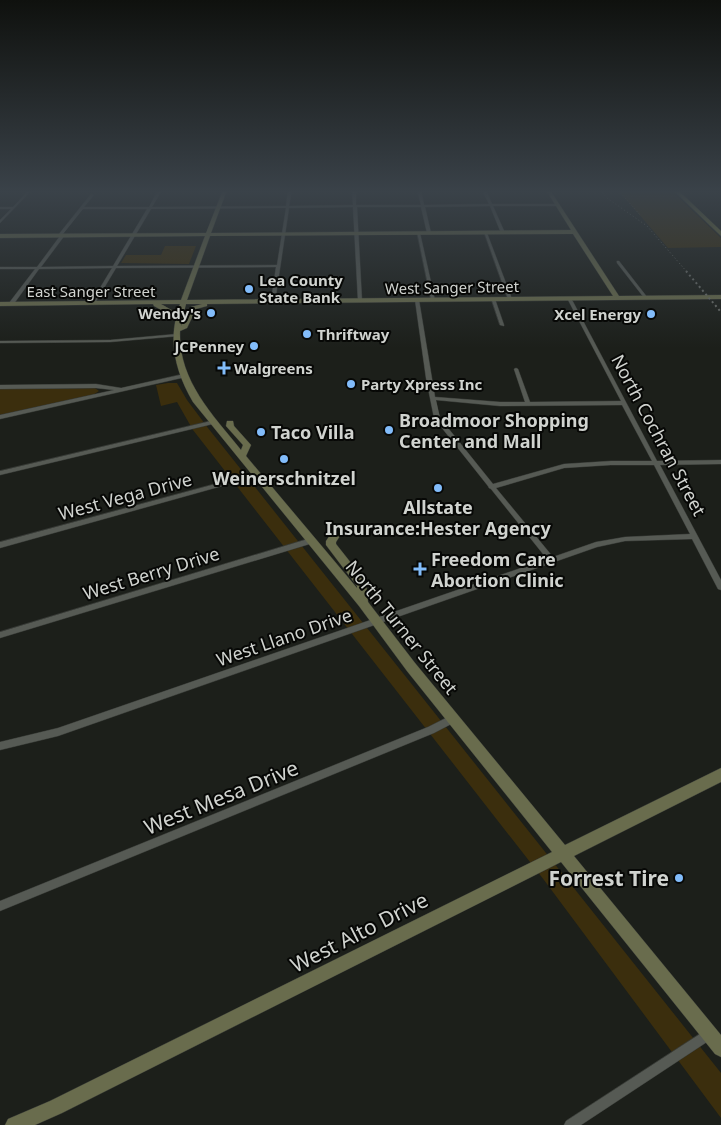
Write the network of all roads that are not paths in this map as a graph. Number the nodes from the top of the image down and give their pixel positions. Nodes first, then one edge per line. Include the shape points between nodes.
1 (56, 242) edge
2 (129, 242) edge
3 (205, 242) edge
4 (282, 242) edge
5 (357, 242) edge
6 (420, 242) edge
7 (489, 242) edge
8 (582, 242) edge
9 (618, 262) dead end
10 (196, 266) junction
11 (278, 266) junction
12 (38, 267) junction
13 (114, 267) junction
14 (0, 268) edge
15 (721, 297) edge
16 (569, 298) junction
17 (617, 298) junction
18 (646, 298) junction
19 (493, 299) junction
20 (510, 299) junction
21 (417, 300) junction
22 (432, 300) junction
23 (360, 301) junction
24 (183, 302) junction
25 (230, 302) junction
26 (273, 302) junction
27 (93, 303) junction
28 (103, 303) junction
29 (6, 304) edge
30 (0, 311) edge
31 (180, 317) junction
32 (502, 325) dead end
33 (177, 333) junction
34 (0, 342) edge
35 (516, 369) dead end
36 (184, 376) junction
37 (0, 387) edge
38 (121, 390) junction
39 (433, 398) junction
40 (625, 403) junction
41 (528, 404) junction
42 (0, 417) edge
43 (215, 422) junction
44 (230, 423) dead end
45 (242, 456) junction
46 (721, 462) edge
47 (657, 463) junction
48 (0, 473) edge
49 (256, 475) junction
50 (491, 487) junction
51 (338, 531) dead end
52 (695, 536) junction
53 (311, 541) junction
54 (0, 544) edge
55 (551, 560) junction
56 (721, 587) edge
57 (363, 603) junction
58 (377, 621) junction
59 (0, 635) edge
60 (454, 718) junction
61 (0, 746) edge
62 (721, 775) edge
63 (563, 853) junction
64 (0, 906) edge
65 (709, 1034) junction
66 (721, 1048) edge
67 (14, 1125) edge
68 (570, 1125) edge

1 - 12 street
2 - 13 street
3 - 10 main road, North Turner Street
4 - 11 street
5 - 23 street
6 - 22 street
7 - 20 street
8 - 17 main road
9 - 18 street
10 - 11 street
10 - 13 street
10 - 24 main road, North Turner Street
11 - 26 street
12 - 13 street
12 - 14 street
12 - 29 street
13 - 27 street
15 - 18 main road, West Sanger Street
16 - 17 main road, West Sanger Street
16 - 20 main road, West Sanger Street
16 - 40 street, North Cochran Street
17 - 18 main road, West Sanger Street
19 - 20 main road, West Sanger Street
19 - 22 main road, West Sanger Street
19 - 32 street
21 - 22 main road, West Sanger Street
21 - 23 main road, West Sanger Street
21 - 39 street
23 - 26 main road, West Sanger Street
24 - 25 main road, West Sanger Street
24 - 28 main road, East Sanger Street
24 - 31 main road, North Turner Street
25 - 26 main road, West Sanger Street
25 - 33 main road via 193,308 185,327
27 - 28 main road, East Sanger Street
27 - 29 main road, East Sanger Street
28 - 31 main road via 157,305
29 - 30 main road
31 - 33 main road, North Turner Street
33 - 34 street via 110,341
33 - 36 main road, North Turner Street via 178,356
35 - 41 street
36 - 38 street
36 - 43 main road, North Turner Street via 196,400
37 - 38 street via 97,386
38 - 42 street
39 - 41 street via 480,404
39 - 50 street via 437,418
40 - 41 street
40 - 47 street, North Cochran Street
43 - 45 main road, North Turner Street
43 - 48 street
44 - 45 main road via 247,445
45 - 49 main road, North Turner Street
46 - 47 street
47 - 50 street via 564,466
47 - 52 street, North Cochran Street
49 - 53 main road, North Turner Street
49 - 54 street, West Vega Drive
50 - 55 street
51 - 57 main road via 331,545 362,585
52 - 55 street, West Llano Drive via 625,539
52 - 56 street, North Cochran Street
53 - 57 main road, North Turner Street
53 - 59 street, West Berry Drive
55 - 58 street, West Llano Drive
57 - 58 main road, North Turner Street
58 - 60 main road, North Turner Street
58 - 61 street, West Llano Drive via 58,732
60 - 63 main road, North Turner Street
60 - 64 street, West Mesa Drive
62 - 63 main road, West Alto Drive
63 - 65 main road, North Turner Street
63 - 67 main road, West Alto Drive via 56,1108
65 - 66 main road, North Turner Street
65 - 68 street

